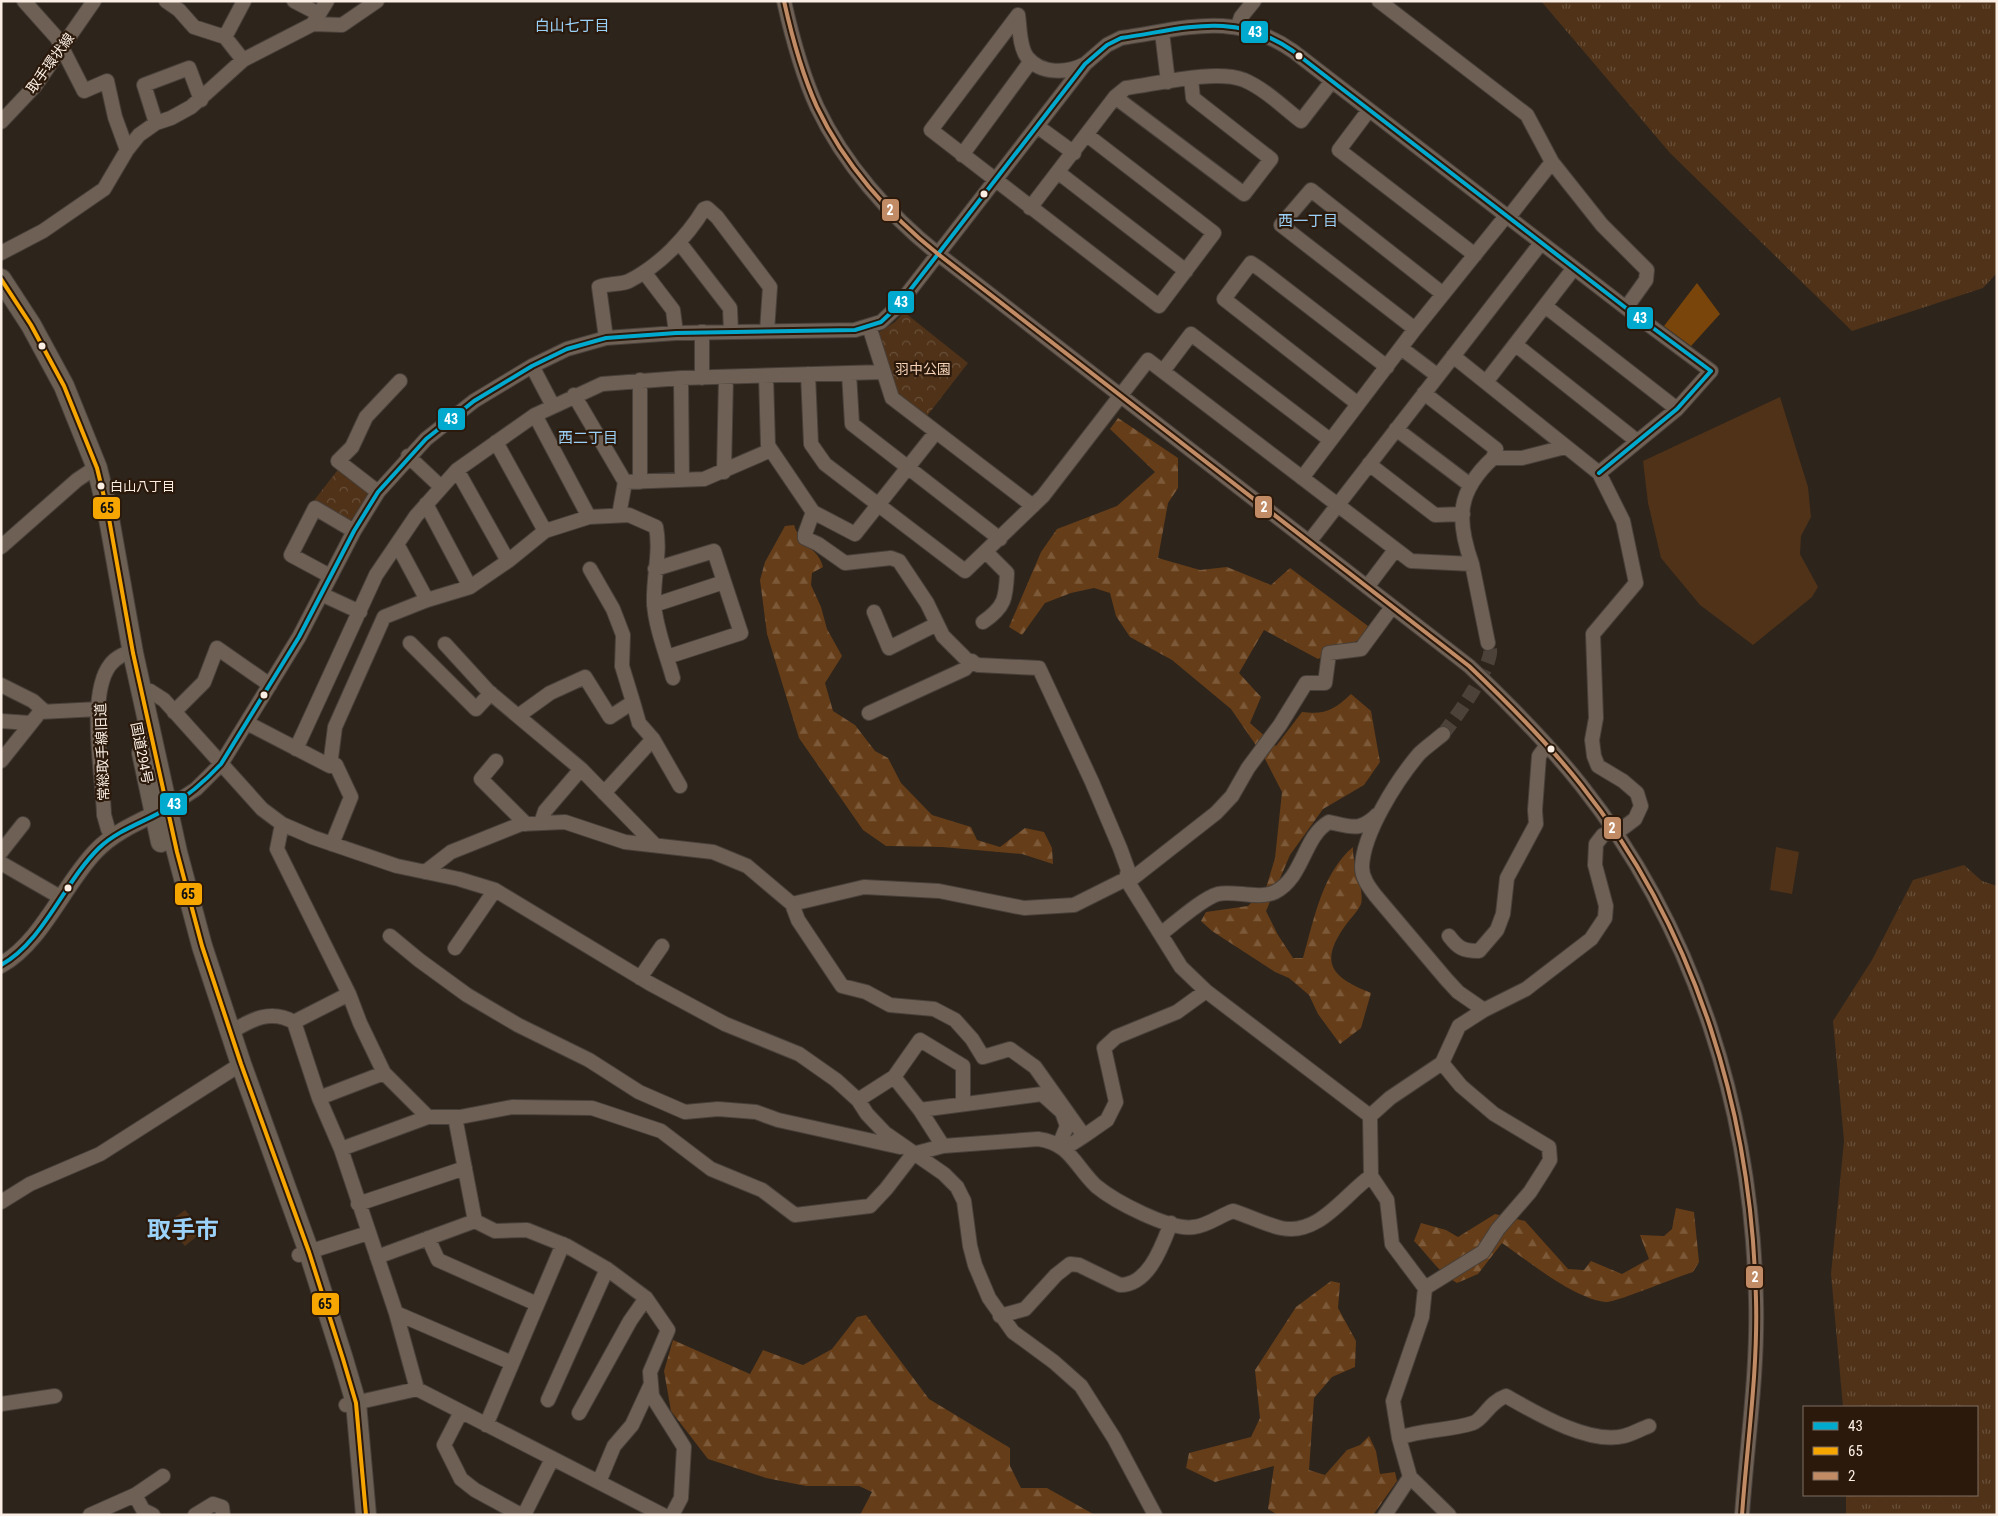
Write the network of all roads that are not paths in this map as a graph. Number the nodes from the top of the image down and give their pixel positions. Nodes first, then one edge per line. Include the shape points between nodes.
1 (94, 1) edge
2 (166, 1) edge
3 (244, 1) edge
4 (294, 1) edge
5 (327, 1) edge
6 (377, 1) edge
7 (784, 1) edge
8 (1254, 1) edge
9 (1379, 1) edge
10 (31, 4) edge
11 (182, 6) edge
12 (316, 19) junction
13 (1238, 26) junction
14 (1162, 32) junction
15 (225, 37) junction
16 (61, 49) junction
17 (243, 60) junction
18 (1031, 60) junction
19 (1085, 64) junction
20 (1191, 79) junction
21 (1332, 81) junction
22 (1168, 82) junction
23 (1115, 97) junction
24 (201, 100) junction
25 (1369, 110) junction
26 (1, 122) edge
27 (156, 123) junction
28 (1038, 126) junction
29 (1087, 135) junction
30 (127, 150) junction
31 (1074, 153) junction
32 (962, 154) junction
33 (1552, 162) junction
34 (1058, 173) junction
35 (995, 181) junction
36 (1030, 208) junction
37 (1507, 217) junction
38 (679, 242) junction
39 (1541, 243) junction
40 (1, 253) edge
41 (938, 254) junction
42 (1475, 255) junction
43 (1574, 268) junction
44 (1186, 271) junction
45 (644, 272) junction
46 (1, 279) edge
47 (1443, 294) junction
48 (1, 298) edge
49 (1545, 306) junction
50 (1626, 308) junction
51 (869, 326) junction
52 (1415, 329) junction
53 (767, 331) junction
54 (702, 332) junction
55 (731, 332) junction
56 (676, 333) junction
57 (606, 338) junction
58 (1516, 345) junction
59 (1401, 348) junction
60 (1454, 356) junction
61 (532, 366) junction
62 (1387, 367) junction
63 (1163, 371) junction
64 (882, 372) junction
65 (849, 373) junction
66 (808, 374) junction
67 (766, 376) junction
68 (1438, 376) junction
69 (726, 377) junction
70 (681, 378) junction
71 (702, 378) junction
72 (640, 380) junction
73 (400, 381) dead end
74 (1486, 382) junction
75 (1424, 393) junction
76 (574, 395) junction
77 (1120, 395) junction
78 (1358, 404) junction
79 (553, 406) junction
80 (1677, 410) junction
81 (535, 415) junction
82 (1396, 429) junction
83 (936, 432) junction
84 (1330, 440) junction
85 (1637, 441) junction
86 (496, 442) junction
87 (1565, 447) junction
88 (771, 450) junction
89 (408, 456) junction
90 (1493, 458) junction
91 (1369, 464) junction
92 (907, 468) junction
93 (457, 470) junction
94 (89, 472) junction
95 (724, 472) junction
96 (1599, 473) junction
97 (1302, 478) junction
98 (682, 480) junction
99 (625, 482) junction
100 (640, 482) junction
101 (1470, 485) junction
102 (440, 487) junction
103 (378, 492) junction
104 (426, 504) junction
105 (878, 504) junction
106 (1338, 504) junction
107 (1033, 506) junction
108 (813, 512) junction
109 (1463, 514) junction
110 (619, 515) junction
111 (589, 516) junction
112 (354, 531) junction
113 (545, 531) junction
114 (1000, 539) junction
115 (1309, 542) junction
116 (397, 544) junction
117 (1, 547) edge
118 (1395, 550) junction
119 (986, 552) junction
120 (508, 561) junction
121 (1472, 564) junction
122 (655, 568) junction
123 (590, 569) dead end
124 (330, 576) junction
125 (724, 582) junction
126 (470, 587) junction
127 (1367, 587) junction
128 (321, 594) junction
129 (427, 600) junction
130 (654, 605) junction
131 (1392, 606) junction
132 (360, 612) junction
133 (874, 612) dead end
134 (983, 622) dead end
135 (937, 624) junction
136 (410, 643) dead end
137 (1488, 643) tunnel mouth
138 (446, 644) dead end
139 (128, 652) junction
140 (667, 657) junction
141 (972, 661) junction
142 (673, 678) dead end
143 (1, 685) edge
144 (270, 685) junction
145 (142, 690) junction
146 (491, 694) junction
147 (633, 702) junction
148 (99, 709) junction
149 (44, 711) junction
150 (174, 712) junction
151 (868, 713) dead end
152 (518, 716) junction
153 (1, 721) edge
154 (246, 723) junction
155 (30, 724) junction
156 (1443, 734) tunnel mouth
157 (653, 739) junction
158 (1547, 745) junction
159 (296, 749) junction
160 (1, 761) edge
161 (496, 761) dead end
162 (331, 762) junction
163 (221, 764) junction
164 (582, 770) junction
165 (680, 786) dead end
166 (604, 793) junction
167 (161, 812) junction
168 (1378, 814) junction
169 (541, 823) junction
170 (23, 824) dead end
171 (282, 824) junction
172 (526, 824) junction
173 (1613, 830) junction
174 (113, 837) junction
175 (332, 844) junction
176 (655, 846) junction
177 (1, 852) edge
178 (1, 864) edge
179 (424, 872) junction
180 (1127, 881) junction
181 (495, 890) junction
182 (60, 897) junction
183 (792, 904) junction
184 (1162, 933) junction
185 (390, 936) dead end
186 (1449, 936) dead end
187 (662, 946) dead end
188 (455, 948) dead end
189 (1, 965) edge
190 (640, 978) junction
191 (1206, 991) junction
192 (349, 994) junction
193 (1484, 1010) junction
194 (294, 1022) junction
195 (230, 1032) junction
196 (981, 1053) junction
197 (1442, 1063) junction
198 (963, 1066) junction
199 (236, 1067) junction
200 (384, 1073) junction
201 (894, 1077) junction
202 (319, 1098) junction
203 (858, 1100) junction
204 (963, 1104) junction
205 (920, 1110) junction
206 (1370, 1116) junction
207 (456, 1117) junction
208 (428, 1118) junction
209 (1084, 1136) junction
210 (943, 1146) junction
211 (1061, 1147) junction
212 (340, 1149) junction
213 (909, 1151) junction
214 (465, 1168) junction
215 (1371, 1176) junction
216 (1, 1202) edge
217 (358, 1204) junction
218 (475, 1221) junction
219 (1171, 1223) junction
220 (368, 1233) junction
221 (428, 1238) junction
222 (563, 1244) junction
223 (304, 1253) junction
224 (377, 1258) junction
225 (607, 1269) junction
226 (1425, 1288) junction
227 (646, 1298) junction
228 (537, 1304) junction
229 (396, 1313) junction
230 (1000, 1316) junction
231 (512, 1363) junction
232 (651, 1384) junction
233 (417, 1389) junction
234 (55, 1396) dead end
235 (548, 1400) dead end
236 (1, 1404) edge
237 (350, 1404) junction
238 (461, 1412) junction
239 (579, 1414) dead end
240 (486, 1425) junction
241 (1649, 1426) dead end
242 (1399, 1438) junction
243 (552, 1459) junction
244 (163, 1476) dead end
245 (1410, 1477) junction
246 (599, 1482) junction
247 (135, 1495) junction
248 (90, 1515) edge
249 (153, 1515) edge
250 (195, 1515) edge
251 (223, 1515) edge
252 (366, 1515) edge
253 (522, 1515) edge
254 (663, 1515) edge
255 (672, 1515) edge
256 (1155, 1515) edge
257 (1385, 1515) edge
258 (1449, 1515) edge
259 (1742, 1515) edge

1 - 16 street, 取手環状線
2 - 11 street
3 - 15 street
4 - 12 street
5 - 12 street
6 - 12 street via 342,24
7 - 41 street via 817,107 840,147 889,209
8 - 13 street
9 - 33 street via 1527,115
10 - 16 street via 57,38
11 - 15 street via 194,28
12 - 17 street
13 - 14 street via 1205,26
13 - 21 street via 1272,38
14 - 19 street via 1121,38 1107,45
14 - 22 street
15 - 17 street
16 - 26 street, 取手環状線 via 35,86
16 - 30 street via 84,91 107,81
17 - 24 street
18 - 19 street via 1049,70 1072,71
18 - 32 street
18 - 32 street via 1022,45 1018,15 931,130
19 - 28 street
20 - 21 street via 1225,75 1245,80 1301,121
20 - 22 street
20 - 23 street via 1193,98 1271,159 1244,194
21 - 25 street
22 - 23 street via 1126,88
23 - 29 street
24 - 27 street
24 - 27 street via 189,68 144,85
25 - 37 street
25 - 42 street via 1339,150
27 - 30 street via 139,134
28 - 31 street
28 - 35 street
29 - 31 street
29 - 44 street via 1214,233
30 - 40 street via 104,189 43,231
31 - 34 street
32 - 35 street
33 - 37 street
33 - 50 street via 1602,225 1647,270 1646,280
34 - 36 street
34 - 44 street
35 - 36 street
35 - 41 street
36 - 44 street via 1158,306
37 - 39 street
37 - 42 street
38 - 45 street
38 - 53 street via 691,231 704,209 709,209 717,217 770,287
38 - 55 street via 730,308
39 - 43 street
39 - 60 street
41 - 51 street via 890,315
41 - 77 street
42 - 47 street
43 - 49 street
43 - 50 street
45 - 56 street via 673,310
45 - 57 street via 627,282 599,287
46 - 139 highway, 国道294号 via 64,386 97,468 108,513
47 - 52 street
47 - 52 street via 1310,190 1304,196 1281,225
48 - 94 highway, 国道294号 via 52,390
49 - 58 street
49 - 80 street
50 - 80 street via 1712,371
51 - 53 street via 843,331
51 - 64 street
52 - 59 street
53 - 55 street
54 - 55 street
54 - 56 street
54 - 71 street
56 - 57 street
57 - 61 street via 567,350
58 - 74 street
58 - 85 street
59 - 62 street
59 - 68 street
60 - 68 street
60 - 74 street
61 - 79 street
61 - 89 street via 474,401
62 - 78 street
62 - 78 street via 1260,269 1251,263 1246,269 1224,299
63 - 77 street via 1148,360
63 - 84 street via 1191,334
63 - 97 street
64 - 65 street
64 - 83 street via 892,398
65 - 66 street
65 - 92 street via 852,424
66 - 67 street
66 - 105 street via 811,444 825,464
67 - 69 street
67 - 88 street via 768,444
68 - 75 street
69 - 71 street
69 - 95 street
70 - 71 street
70 - 72 street
70 - 98 street
72 - 76 street via 602,384
72 - 100 street
73 - 103 street via 366,417 352,447 338,460
74 - 87 street
75 - 82 street
75 - 90 street via 1496,450
76 - 79 street
76 - 99 street
77 - 107 street
77 - 115 street
78 - 84 street
79 - 81 street
80 - 85 street
81 - 86 street
81 - 111 street
82 - 91 street
82 - 101 street
83 - 92 street
83 - 107 street
84 - 97 street
85 - 96 street
86 - 93 street
86 - 113 street
87 - 90 street via 1522,458
87 - 96 street
88 - 95 street
88 - 108 street
89 - 102 street
89 - 103 street
90 - 101 street via 1477,472
91 - 106 street
91 - 109 street via 1435,515
92 - 105 street
92 - 114 street
93 - 102 street
93 - 120 street
94 - 117 street
94 - 139 highway, 国道294号
95 - 98 street via 704,479
96 - 173 street via 1623,521 1636,583 1593,634 1594,756 1598,766 1637,793 1641,806 1635,819 1623,828
97 - 106 street
98 - 100 street
99 - 100 street
99 - 110 street
101 - 109 street via 1464,498
102 - 104 street
103 - 112 street
104 - 116 street
104 - 126 street
105 - 108 street via 855,534
105 - 119 street via 965,571
106 - 115 street
106 - 118 street
107 - 114 street
108 - 135 street via 804,534 806,538 845,563 891,558 899,561
109 - 121 street via 1462,536
110 - 111 street
110 - 122 street via 629,515 656,527 659,541
111 - 113 street
112 - 124 street
112 - 124 street via 315,508 291,556
113 - 120 street
114 - 119 street
115 - 127 street
116 - 129 street
116 - 132 street via 376,575
118 - 121 street via 1411,562
118 - 127 street
119 - 134 street via 1007,573 1006,598 996,613
120 - 126 street
121 - 137 street
122 - 125 street via 714,552
122 - 130 street
123 - 147 street via 613,609 623,635 622,666
124 - 128 street
125 - 130 street
125 - 140 street via 741,633
126 - 129 street
127 - 131 street
128 - 132 street
128 - 144 street
129 - 162 street via 384,618 335,727
130 - 140 street
131 - 158 street via 1469,666
131 - 180 street via 1362,648 1329,653 1325,684 1306,683 1222,807
132 - 159 street
133 - 135 street via 889,648
135 - 141 street via 943,636
136 - 146 street via 476,709
138 - 146 street
139 - 145 highway, 国道294号
139 - 148 street, 常総取手線旧道 via 108,668
139 - 167 highway, 国道294号
140 - 142 street
141 - 151 street via 965,669
141 - 180 street via 978,665 1040,668 1117,840 1128,870
143 - 149 street via 33,701
144 - 150 street via 217,648 204,682
144 - 154 street
145 - 150 street via 158,695
145 - 167 highway, 国道294号
146 - 152 street
147 - 152 street via 610,717 585,677 550,693
147 - 157 street via 639,723
148 - 149 street
148 - 174 street, 常総取手線旧道 via 104,821
149 - 155 street
150 - 163 street
152 - 164 street
153 - 155 street
154 - 159 street
154 - 163 street
155 - 160 street
156 - 168 street via 1420,754
157 - 165 street
157 - 166 street
158 - 173 street
158 - 186 street via 1540,756 1536,824 1507,878 1503,914 1497,930 1479,951 1458,948
159 - 162 street via 330,766
161 - 172 street via 481,779
162 - 175 street via 336,765 351,797
163 - 167 street via 196,789
163 - 171 street via 262,809
164 - 166 street
164 - 169 street via 545,811
166 - 176 street
167 - 174 main road
167 - 195 highway, 国道294号
167 - 199 highway, 国道294号 via 198,965
168 - 184 street via 1366,825 1353,828 1329,822 1319,828 1290,881 1273,893 1218,894 1189,911
168 - 193 street via 1362,868 1366,882 1446,979
169 - 172 street
169 - 176 street via 565,822 625,842
170 - 177 street
171 - 175 street
171 - 192 street via 277,849
172 - 179 street via 451,852
173 - 193 street via 1603,835 1594,852 1606,906 1600,928 1591,939 1526,989
173 - 259 street via 1665,916 1697,989 1731,1093 1741,1139 1748,1184 1756,1302
174 - 182 main road via 85,864
175 - 179 street
176 - 183 street via 714,852 747,866
178 - 182 street
179 - 181 street
180 - 183 street via 1074,905 1024,908 939,891 864,887
180 - 184 street
181 - 188 street
181 - 190 street
182 - 189 main road via 30,940
183 - 196 street via 798,920 842,986 866,992 890,1005 934,1009 955,1020
184 - 191 street via 1181,967
185 - 213 street via 475,1000 589,1060 639,1092 684,1112 718,1109 756,1112
187 - 190 street
190 - 203 street via 725,1024 799,1054
191 - 206 street
191 - 209 street via 1177,1012 1116,1037 1104,1048 1116,1102 1107,1120
192 - 194 street
192 - 200 street
193 - 197 street via 1459,1026
194 - 195 street via 282,1015 269,1015
194 - 202 street
195 - 199 highway, 国道294号
196 - 198 street
196 - 209 street via 983,1057 1010,1049 1035,1067
197 - 206 street via 1390,1098
197 - 226 street via 1461,1086 1494,1114 1549,1147 1550,1160 1530,1192 1483,1252
198 - 201 street via 920,1040
198 - 204 street
199 - 216 street via 100,1154 30,1184
199 - 223 highway, 国道294号
200 - 202 street
200 - 208 street
201 - 203 street
201 - 205 street
202 - 212 street
203 - 213 street via 866,1114
204 - 205 street
204 - 211 street via 1042,1094 1062,1112 1067,1126
205 - 210 street
206 - 215 street
207 - 208 street
207 - 213 street via 512,1107 592,1108 661,1131 711,1169 762,1190 795,1215 870,1206 886,1189
207 - 214 street
208 - 212 street
209 - 211 street
210 - 211 street via 1038,1140
210 - 213 street
211 - 219 street via 1106,1193 1134,1210
212 - 217 street
213 - 230 street via 944,1174 957,1187 964,1201 975,1265
214 - 217 street
214 - 218 street
215 - 219 street via 1334,1210 1298,1228 1283,1228 1233,1211 1197,1227
215 - 226 street via 1387,1200 1392,1244
217 - 220 street
218 - 221 street
218 - 222 street via 495,1231 527,1230
219 - 230 street via 1157,1257 1137,1281 1120,1285 1079,1265 1070,1264 1025,1309
220 - 223 street
220 - 224 street
221 - 224 street
221 - 228 street via 438,1260
222 - 225 street
222 - 228 street
223 - 237 highway, 国道294号
224 - 229 street
225 - 227 street
225 - 235 street
226 - 242 street via 1422,1317 1393,1401
227 - 232 street via 668,1330 650,1372
227 - 239 street
228 - 231 street
229 - 231 street
229 - 233 street
230 - 256 street via 1013,1332 1081,1386 1114,1438
231 - 240 street
232 - 246 street via 632,1425 614,1446
232 - 255 street via 652,1396 684,1447 681,1498
233 - 237 street
233 - 238 street
234 - 236 street
237 - 252 highway, 国道294号
238 - 240 street
238 - 253 street via 444,1445 461,1479 474,1490
240 - 243 street
241 - 242 street via 1623,1436 1589,1436 1506,1396 1496,1400 1476,1422
242 - 245 street
243 - 246 street
243 - 253 street
244 - 247 street
245 - 257 street
245 - 258 street
246 - 254 street
247 - 248 street
247 - 249 street via 143,1510
250 - 251 street via 213,1504 222,1507

